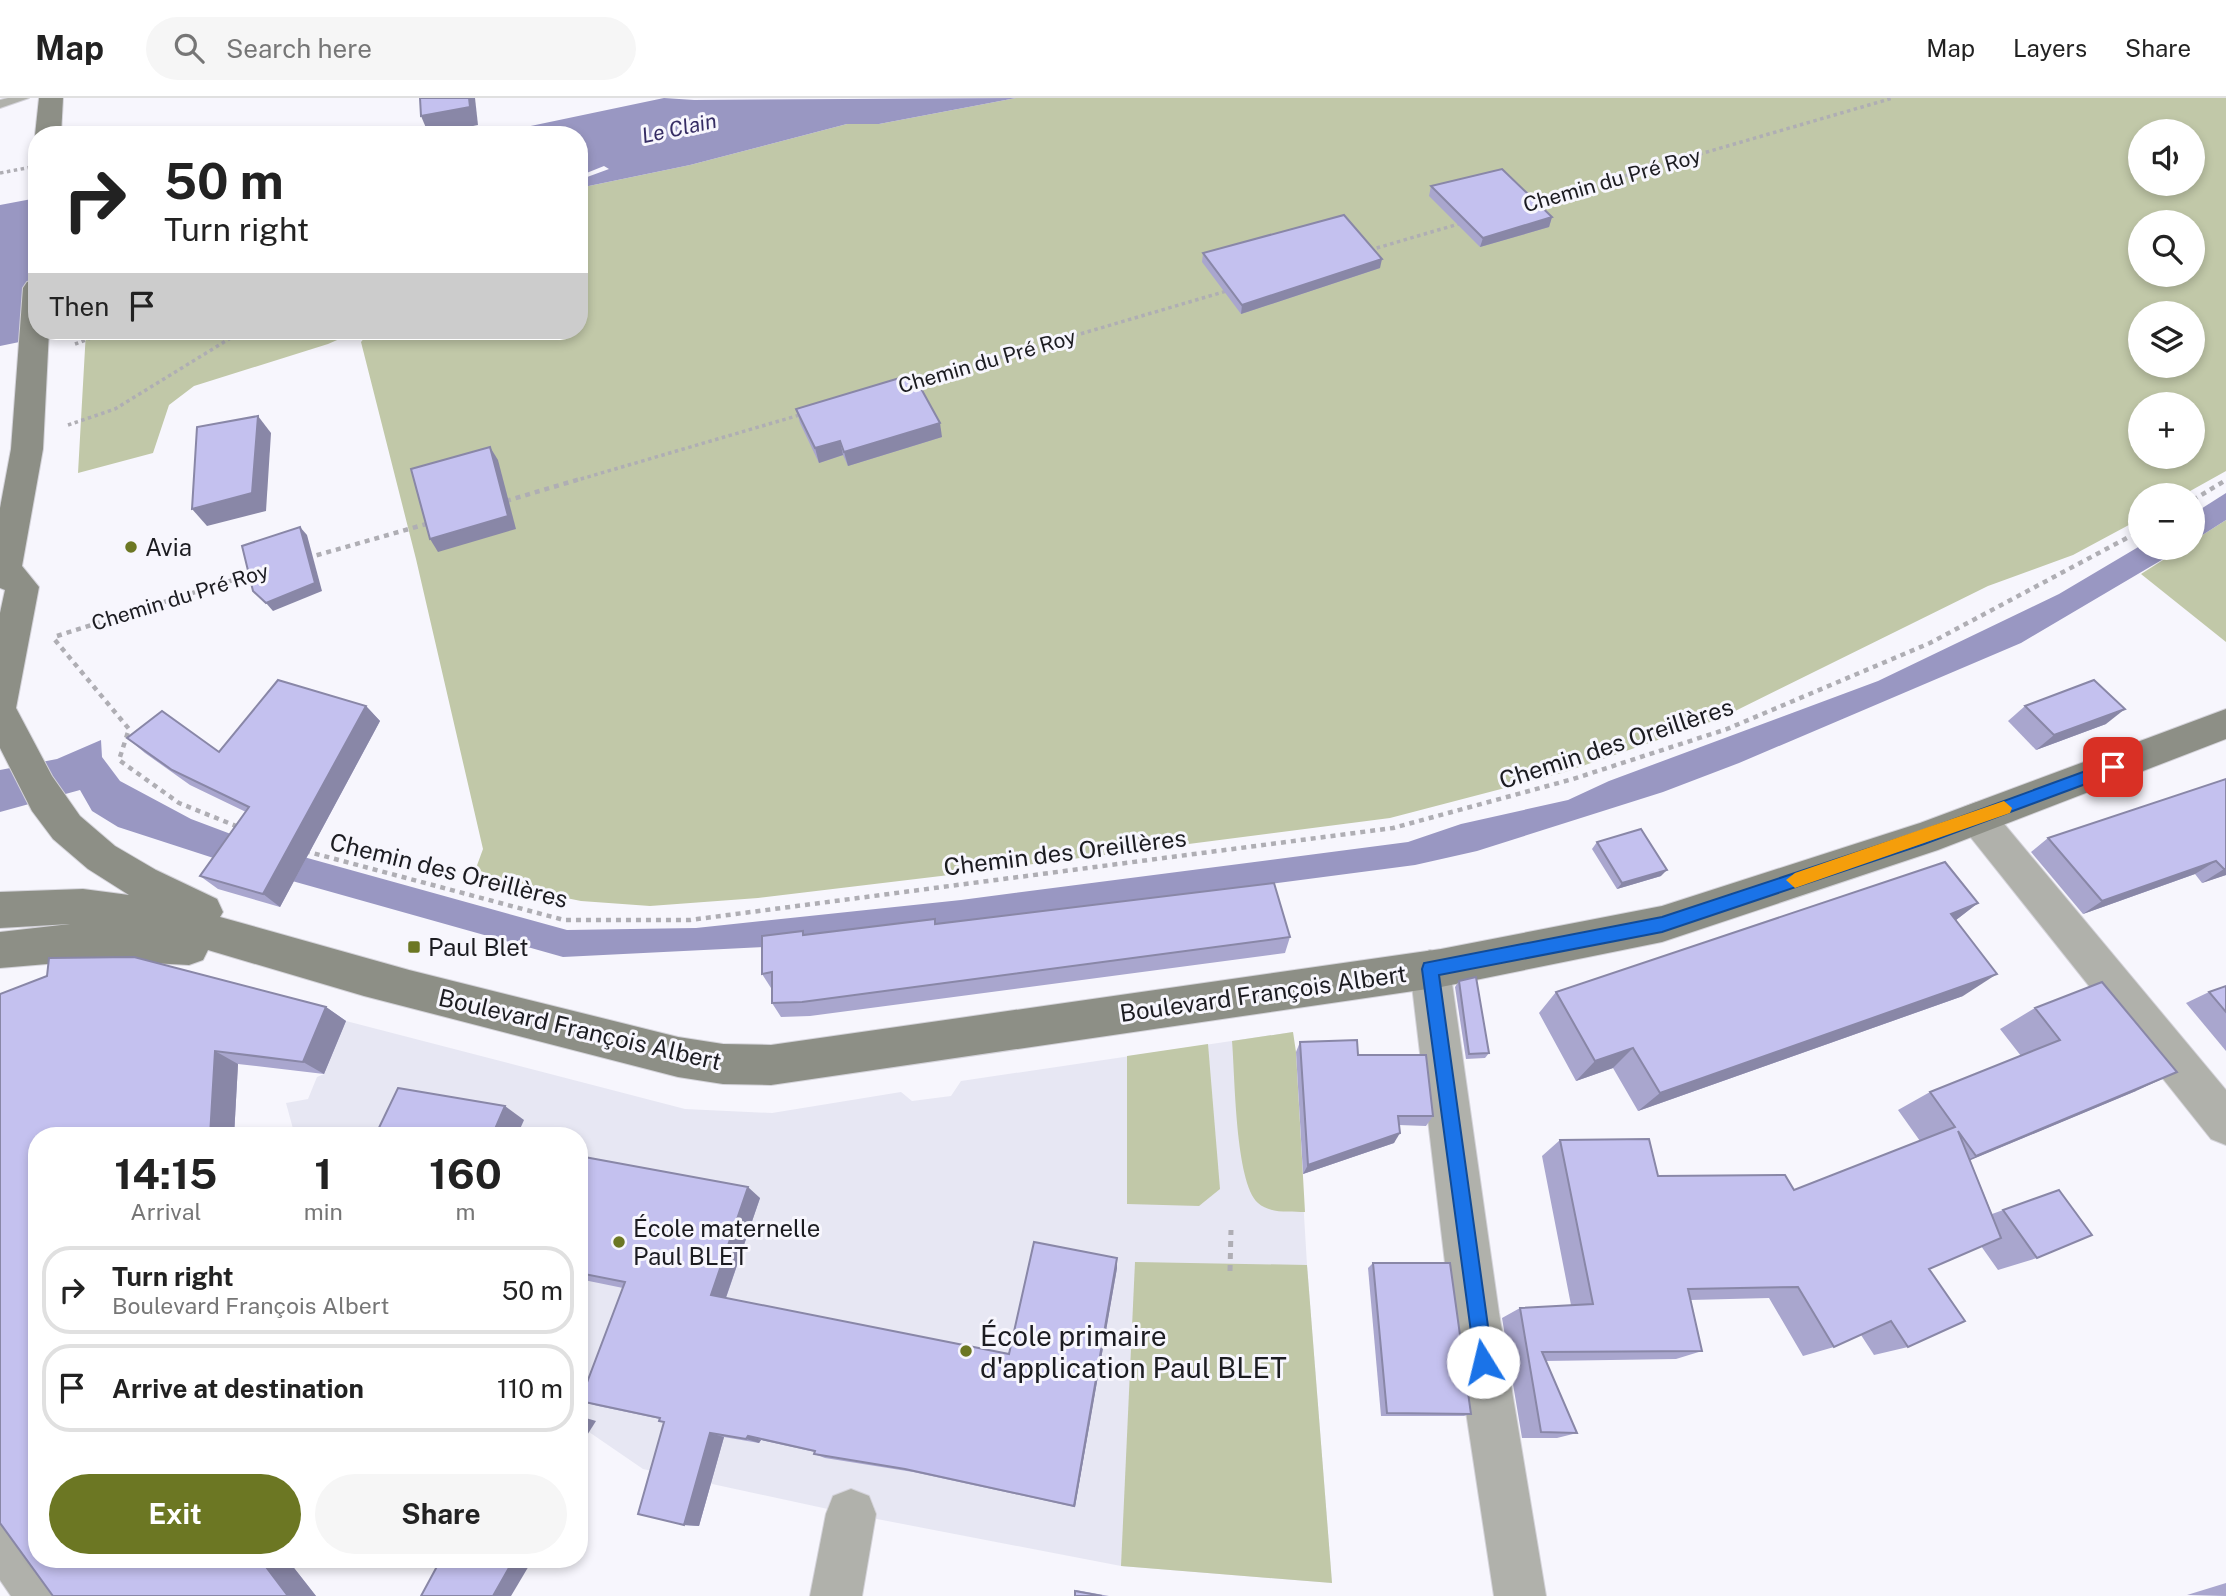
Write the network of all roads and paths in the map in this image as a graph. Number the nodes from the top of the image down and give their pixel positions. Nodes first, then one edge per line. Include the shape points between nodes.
1 (23, 98) edge
2 (51, 98) edge
3 (1893, 98) edge
4 (0, 104) edge
5 (49, 126) edge
6 (28, 168) edge
7 (0, 173) edge
8 (1519, 207) edge
9 (1465, 222) edge
10 (1358, 253) edge
11 (1238, 288) edge
12 (33, 340) edge
13 (227, 340) edge
14 (903, 385) edge
15 (810, 413) edge
16 (28, 439) junction
17 (2226, 480) edge
18 (2205, 493) edge
19 (502, 502) edge
20 (435, 521) edge
21 (2128, 537) edge
22 (301, 560) edge
23 (2, 572) edge
24 (261, 572) edge
25 (6, 648) edge
26 (0, 705) edge
27 (0, 712) edge
28 (2226, 724) edge
29 (1977, 818) junction
30 (248, 831) edge
31 (300, 849) edge
32 (0, 910) edge
33 (0, 950) edge
34 (319, 965) junction
35 (1430, 969) junction
36 (2226, 1124) edge
37 (1231, 1230) dead end
38 (1230, 1271) dead end
39 (851, 1514) dead end
40 (0, 1536) edge
41 (42, 1596) edge
42 (836, 1596) edge
43 (1520, 1596) edge

1 - 4 lane
2 - 5 main road
3 - 8 path, Chemin du Pré Roy
6 - 7 path
9 - 10 path
11 - 14 path, Chemin du Pré Roy
12 - 16 main road
13 - 16 path via 115,409
15 - 19 path
16 - 23 main road
17 - 18 path
20 - 22 path, Chemin du Pré Roy
21 - 31 path, Chemin des Oreillères via 1930,643 1727,729 1573,779 1393,828 690,920 564,920
23 - 25 main road via 22,587
24 - 30 path, Chemin du Pré Roy via 52,637 129,729 119,760 179,803
25 - 26 main road
27 - 34 main road via 48,800 70,830 122,872
28 - 29 main road, Boulevard François Albert
29 - 35 main road, Boulevard François Albert via 1662,924
29 - 36 street
32 - 34 main road, Boulevard François Albert via 43,903 132,913
33 - 34 main road, Boulevard François Albert via 64,943 152,942
34 - 35 main road, Boulevard François Albert via 678,1057 771,1065
35 - 43 street via 1475,1312
37 - 38 path
39 - 42 street
40 - 41 street

